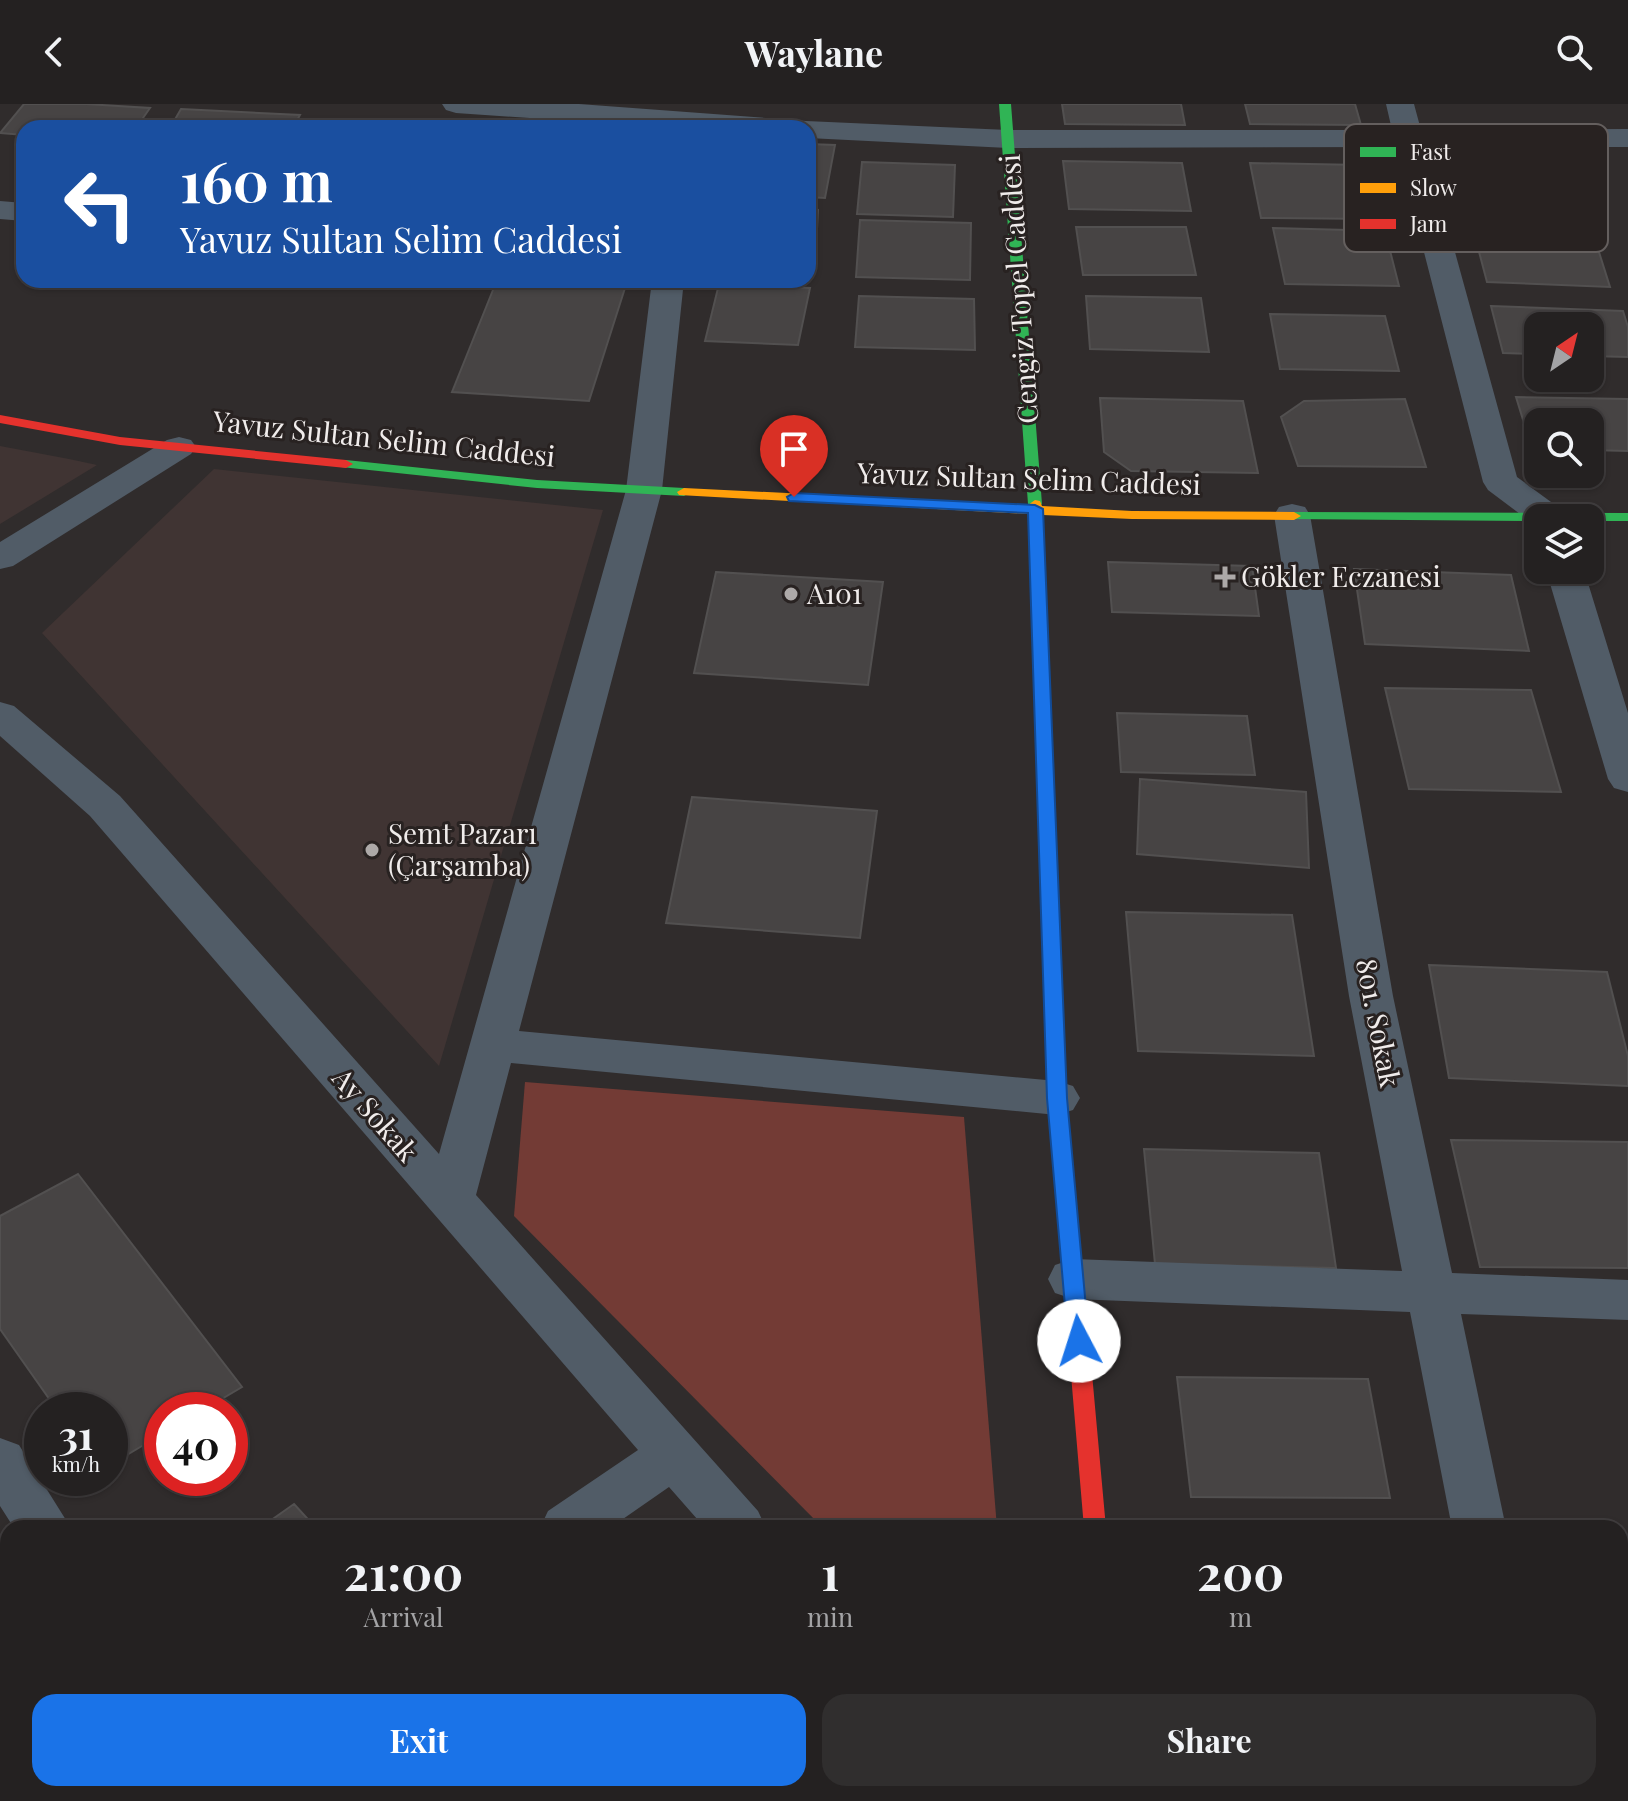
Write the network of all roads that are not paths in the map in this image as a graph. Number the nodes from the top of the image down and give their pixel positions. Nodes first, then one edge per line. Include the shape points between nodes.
1 (456, 104) edge
2 (1005, 104) edge
3 (1400, 104) edge
4 (688, 118) edge
5 (710, 120) edge
6 (1404, 124) edge
7 (816, 129) edge
8 (1344, 137) edge
9 (1608, 138) edge
10 (1628, 138) edge
11 (1008, 139) junction
12 (1438, 252) edge
13 (667, 288) edge
14 (0, 419) edge
15 (179, 447) junction
16 (644, 490) junction
17 (1530, 504) edge
18 (1035, 509) junction
19 (1292, 515) junction
20 (1604, 517) edge
21 (1628, 517) edge
22 (1524, 518) edge
23 (0, 558) edge
24 (1569, 584) edge
25 (0, 715) edge
26 (1628, 779) edge
27 (493, 1045) junction
28 (1057, 1098) junction
29 (450, 1201) junction
30 (1073, 1279) junction
31 (1432, 1293) junction
32 (1628, 1300) edge
33 (673, 1455) junction
34 (0, 1461) edge
35 (39, 1520) edge
36 (579, 1520) edge
37 (732, 1520) edge
38 (1094, 1520) edge
39 (1477, 1520) edge

1 - 4 street
2 - 11 street, Cengiz Topel Caddesi
3 - 6 street
4 - 5 street
7 - 11 street
8 - 11 street
9 - 10 street
11 - 18 street, Cengiz Topel Caddesi
12 - 17 street via 1501,482
13 - 16 street
14 - 15 street, Yavuz Sultan Selim Caddesi
15 - 16 street, Yavuz Sultan Selim Caddesi
15 - 23 street
16 - 18 street, Yavuz Sultan Selim Caddesi
16 - 27 street
18 - 19 street, Yavuz Sultan Selim Caddesi
18 - 28 street, Cengiz Topel Caddesi
19 - 22 street, Yavuz Sultan Selim Caddesi
19 - 31 street, 801. Sokak via 1371,996
20 - 21 street, Yavuz Sultan Selim Caddesi
24 - 26 street
25 - 29 street, Ay Sokak via 105,806
27 - 28 street
27 - 29 street
28 - 30 street, Cengiz Topel Caddesi
29 - 33 street, Ay Sokak
30 - 31 street
30 - 38 street, Cengiz Topel Caddesi
31 - 32 street
31 - 39 street, 801. Sokak
33 - 36 street
33 - 37 street, Ay Sokak
34 - 35 street

